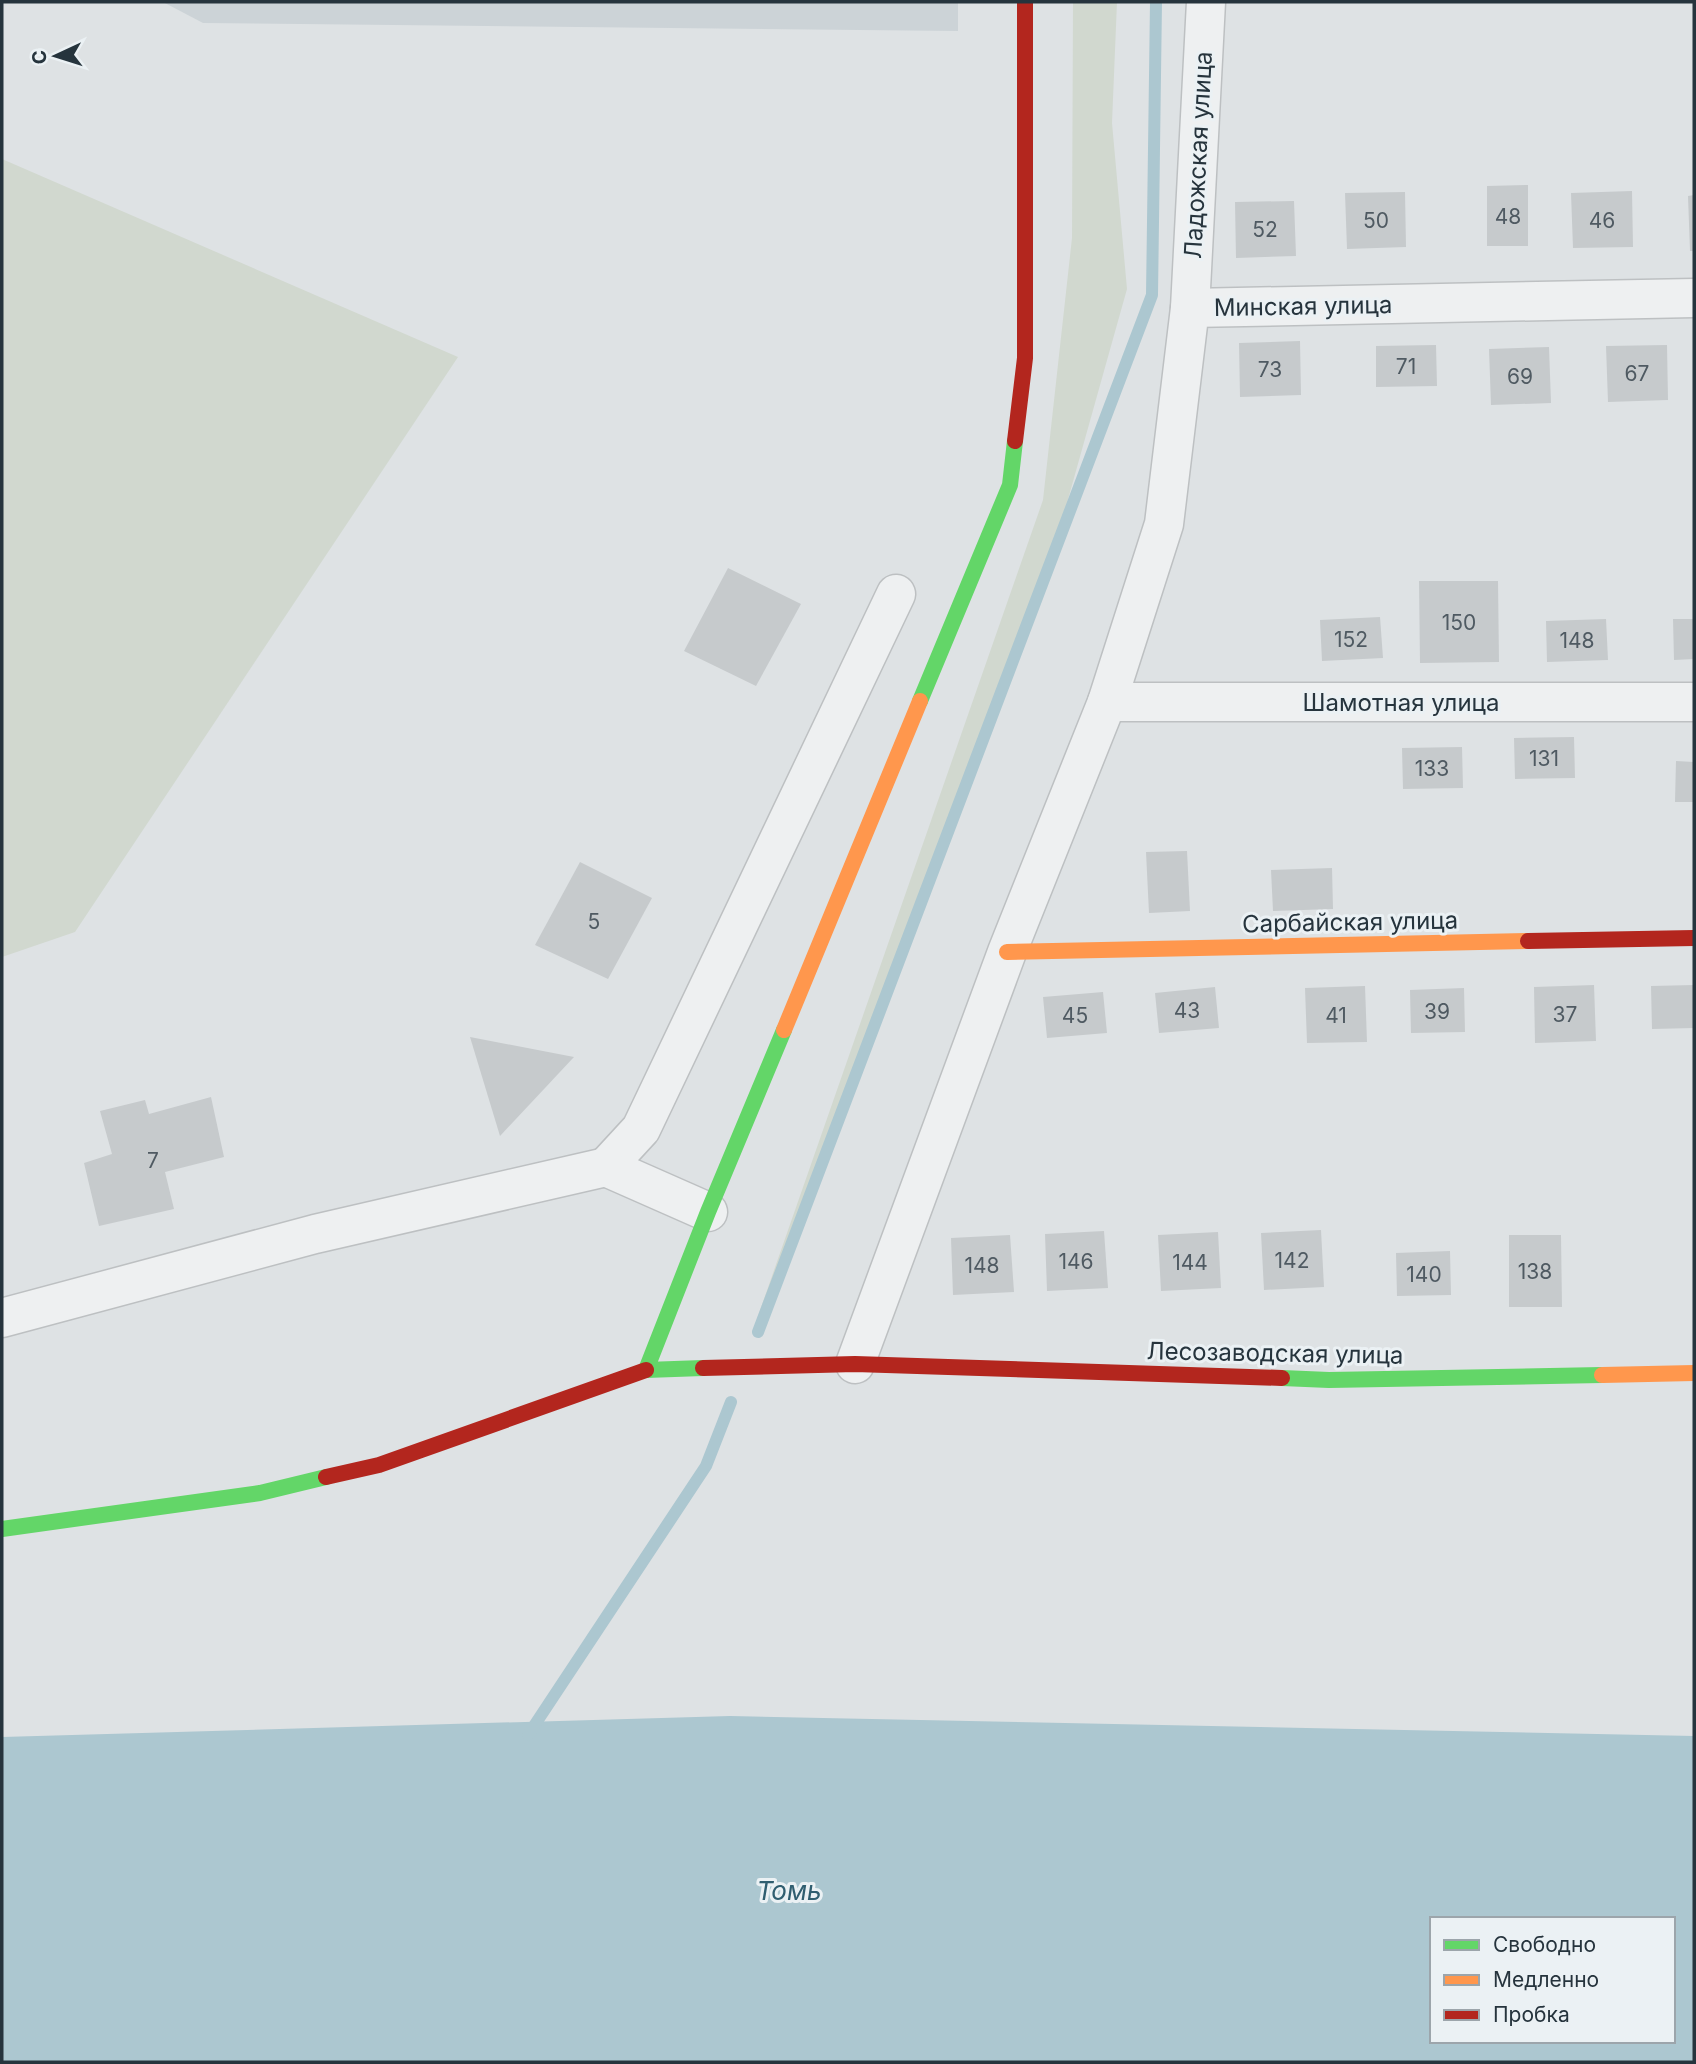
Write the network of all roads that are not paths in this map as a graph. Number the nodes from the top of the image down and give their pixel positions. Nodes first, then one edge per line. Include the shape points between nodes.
1 (1026, 2) edge
2 (1206, 2) edge
3 (1694, 298) edge
4 (1190, 309) junction
5 (896, 594) dead end
6 (1107, 702) junction
7 (1694, 702) edge
8 (1694, 938) edge
9 (1007, 951) junction
10 (606, 1167) junction
11 (708, 1212) junction
12 (2, 1318) edge
13 (855, 1364) junction
14 (646, 1370) junction
15 (1694, 1373) edge
16 (2, 1529) edge

1 - 11 street via 1026,358 1010,485
2 - 4 street, Ладожская улица
3 - 4 street, Минская улица
4 - 6 street, Минская улица via 1164,524
5 - 10 street via 641,1129
6 - 7 street, Шамотная улица
6 - 9 street, Минская улица
8 - 9 street, Сарбайская улица
9 - 13 street, Минская улица
10 - 11 street
10 - 12 street via 315,1234
11 - 14 street
13 - 14 street, Лесозаводская улица
13 - 15 street, Лесозаводская улица via 1329,1380
14 - 16 street, Лесозаводская улица via 379,1465 260,1493

